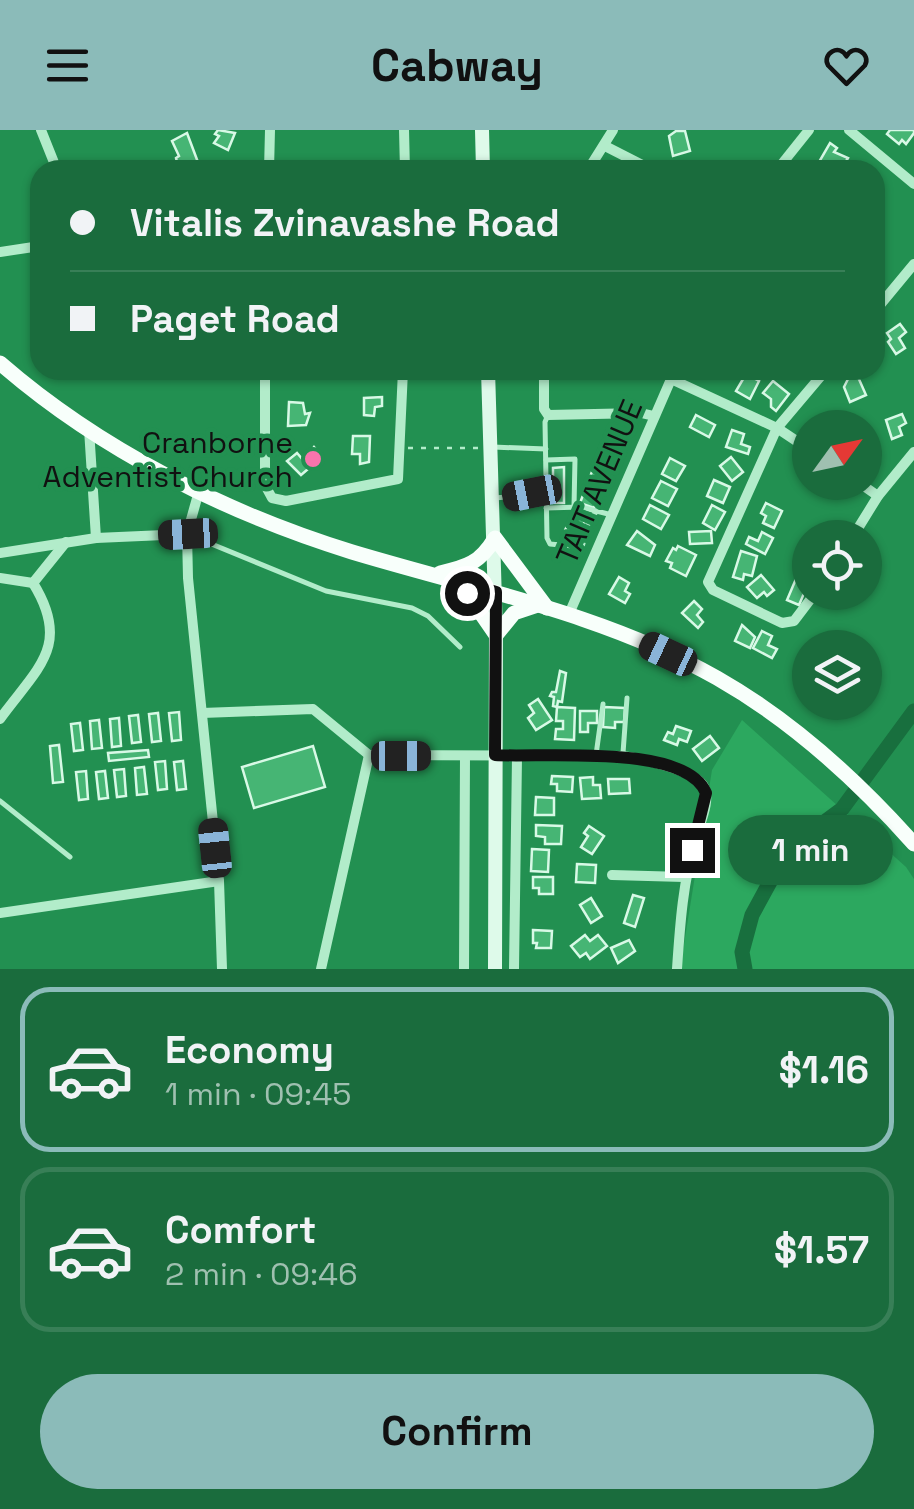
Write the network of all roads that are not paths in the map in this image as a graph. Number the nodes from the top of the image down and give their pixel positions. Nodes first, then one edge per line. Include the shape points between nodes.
1 (42, 130) edge
2 (270, 130) edge
3 (404, 130) edge
4 (482, 130) edge
5 (613, 130) edge
6 (809, 130) edge
7 (849, 130) edge
8 (605, 146) junction
9 (54, 160) edge
10 (269, 160) edge
11 (404, 160) edge
12 (483, 160) edge
13 (595, 160) edge
14 (632, 160) edge
15 (785, 160) edge
16 (914, 184) edge
17 (30, 248) edge
18 (0, 252) edge
19 (914, 264) edge
20 (885, 299) edge
21 (0, 363) edge
22 (265, 380) edge
23 (403, 380) edge
24 (488, 380) edge
25 (544, 380) edge
26 (670, 380) edge
27 (682, 380) edge
28 (818, 380) edge
29 (548, 415) junction
30 (654, 416) junction
31 (89, 428) junction
32 (777, 428) junction
33 (792, 438) edge
34 (490, 448) junction
35 (546, 450) junction
36 (914, 452) edge
37 (546, 460) junction
38 (882, 491) edge
39 (200, 492) junction
40 (546, 494) junction
41 (493, 498) junction
42 (574, 506) junction
43 (546, 508) junction
44 (596, 512) junction
45 (612, 516) junction
46 (188, 534) junction
47 (96, 538) junction
48 (495, 538) junction
49 (66, 542) junction
50 (0, 552) edge
51 (436, 573) junction
52 (0, 578) edge
53 (458, 580) junction
54 (34, 583) junction
55 (496, 592) junction
56 (543, 606) junction
57 (802, 610) edge
58 (569, 614) junction
59 (496, 634) junction
60 (460, 648) dead end
61 (627, 698) dead end
62 (603, 704) dead end
63 (202, 713) junction
64 (0, 719) edge
65 (369, 755) junction
66 (495, 755) junction
67 (596, 755) junction
68 (464, 756) junction
69 (518, 756) junction
70 (623, 756) junction
71 (0, 801) edge
72 (914, 844) edge
73 (70, 858) dead end
74 (612, 875) dead end
75 (684, 877) junction
76 (219, 881) junction
77 (0, 913) edge
78 (222, 969) edge
79 (321, 969) edge
80 (464, 969) edge
81 (495, 969) edge
82 (514, 969) edge
83 (677, 969) edge

1 - 9 street
2 - 10 street
3 - 11 street
4 - 12 main road
5 - 8 street
6 - 15 street
7 - 16 street
8 - 13 street
8 - 14 street
17 - 18 street
19 - 20 street
21 - 31 main road
22 - 23 street via 265,485 272,498 286,501 398,479
24 - 34 main road
25 - 29 street
26 - 30 street, TAIT AVENUE
27 - 32 street
28 - 32 street
29 - 30 street
29 - 35 lane
30 - 45 street, TAIT AVENUE
31 - 39 main road
31 - 47 street
32 - 33 street
32 - 57 street via 708,582 782,622 794,621
34 - 35 lane
34 - 41 main road
35 - 37 lane
36 - 38 street
37 - 40 lane
37 - 42 lane via 575,459
39 - 46 street
39 - 51 main road via 350,551
40 - 41 lane
40 - 43 lane
41 - 48 main road
42 - 43 lane
42 - 44 lane
43 - 44 lane via 550,544 582,547
44 - 45 lane
45 - 58 street, TAIT AVENUE
46 - 47 street
46 - 60 lane via 326,591 412,608
46 - 63 street
47 - 49 street
48 - 51 main road via 477,562
48 - 55 main road
48 - 56 main road
49 - 50 street
49 - 54 street
51 - 53 main road
52 - 54 street
53 - 55 main road
53 - 59 main road
54 - 64 street via 52,638
55 - 56 main road
55 - 59 main road
56 - 58 main road
56 - 59 main road via 514,614
58 - 72 main road via 644,643 763,708 852,780
59 - 66 main road
61 - 70 lane
62 - 67 lane
63 - 65 street via 313,709
63 - 76 street
65 - 68 street
65 - 79 street
66 - 68 street
66 - 69 street
66 - 81 main road
67 - 69 street
67 - 70 street
68 - 80 street
69 - 82 street
70 - 75 street via 695,777 705,788
71 - 73 lane
74 - 75 street
75 - 83 street
76 - 77 street
76 - 78 street

